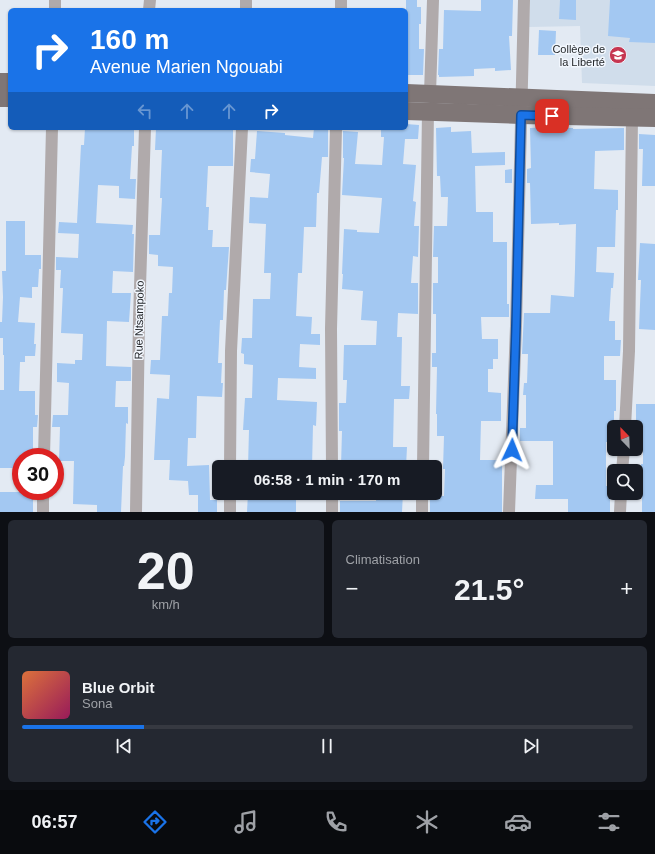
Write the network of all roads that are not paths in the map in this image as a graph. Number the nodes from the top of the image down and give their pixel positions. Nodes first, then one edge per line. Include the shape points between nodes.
1 (433, 0) edge
2 (524, 0) edge
3 (408, 94) edge
4 (429, 103) junction
5 (655, 103) edge
6 (521, 107) junction
7 (408, 110) edge
8 (632, 117) junction
9 (655, 118) edge
10 (52, 130) edge
11 (145, 130) edge
12 (242, 130) edge
13 (336, 130) edge
14 (625, 420) edge
15 (44, 448) edge
16 (230, 460) edge
17 (332, 460) edge
18 (422, 460) edge
19 (43, 500) edge
20 (230, 500) edge
21 (332, 500) edge
22 (422, 500) edge
23 (621, 500) edge
24 (43, 512) edge
25 (136, 512) edge
26 (230, 512) edge
27 (332, 512) edge
28 (422, 512) edge
29 (510, 512) edge
30 (620, 512) edge

1 - 4 street
2 - 6 street
3 - 4 main road
4 - 6 main road
4 - 7 main road
4 - 18 street
5 - 6 main road
6 - 8 main road
6 - 29 street
8 - 9 main road
8 - 14 street via 629,351
10 - 15 street
11 - 25 street, Rue Ntsampoko
12 - 16 street via 231,351
13 - 17 street via 331,329
19 - 24 street
20 - 26 street
21 - 27 street
22 - 28 street
23 - 30 street

